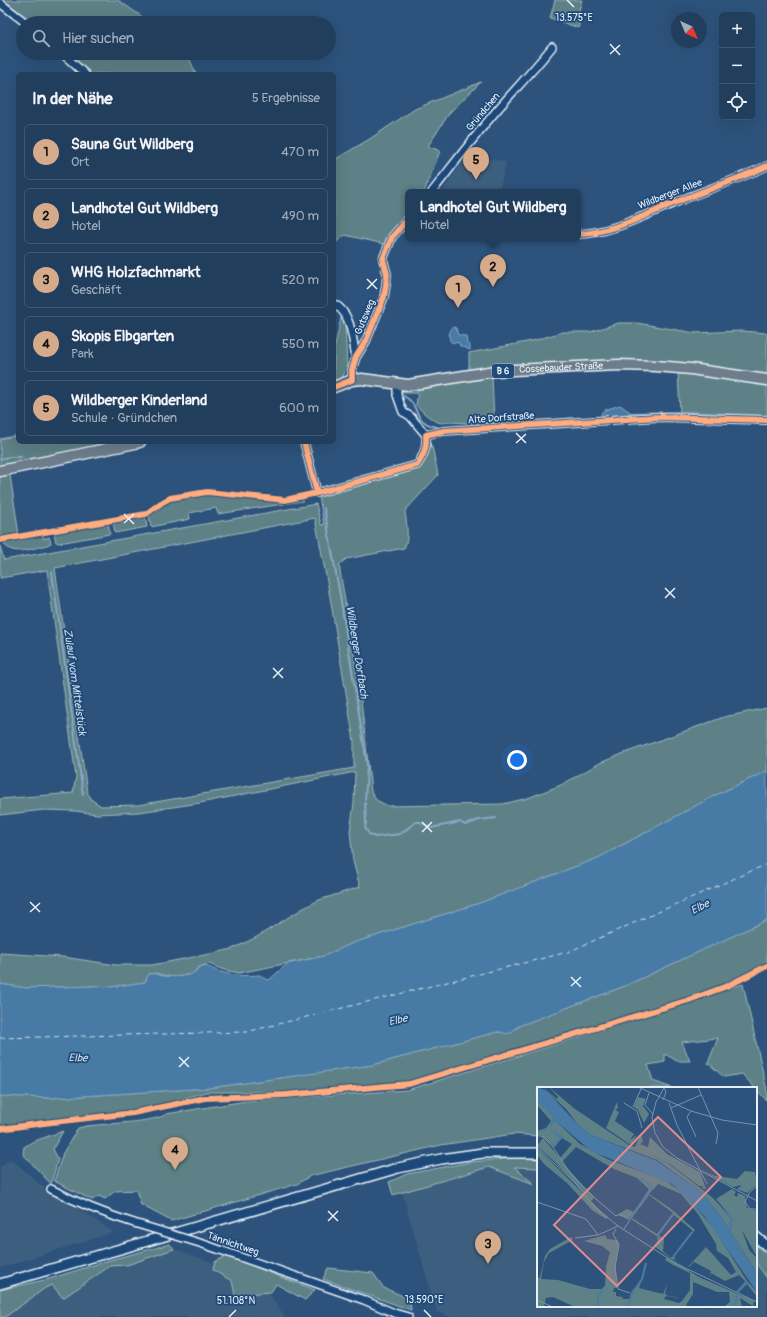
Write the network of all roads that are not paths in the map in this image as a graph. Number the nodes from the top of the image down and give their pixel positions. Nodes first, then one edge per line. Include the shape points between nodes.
1 (0, 3) edge
2 (17, 16) edge
3 (552, 48) dead end
4 (70, 60) edge
5 (83, 72) edge
6 (767, 166) edge
7 (434, 189) edge
8 (405, 222) edge
9 (581, 234) edge
10 (336, 305) edge
11 (356, 356) junction
12 (352, 380) junction
13 (767, 380) edge
14 (397, 384) junction
15 (336, 386) edge
16 (767, 420) edge
17 (426, 435) junction
18 (130, 444) edge
19 (305, 444) edge
20 (0, 471) edge
21 (537, 1153) edge
22 (51, 1190) dead end
23 (757, 1238) edge
24 (767, 1246) edge
25 (0, 1284) edge
26 (408, 1317) edge

1 - 2 street
3 - 7 street, Gründchen via 473,138
4 - 5 street
6 - 9 street, Wildberger Allee via 614,227
8 - 11 street, Gutsweg via 392,237 383,259 386,274 384,297 366,341
10 - 11 street via 346,314
11 - 12 street, Gutsweg
12 - 14 main road, Cossebauder Straße / B 6 via 375,380
12 - 15 main road, Cossebauder Straße / B 6
13 - 14 main road, Cossebauder Straße / B 6 via 692,369 618,365 495,371 418,384
14 - 17 street via 397,395 403,412 410,416
16 - 17 street, Alte Dorfstraße via 658,417 443,431
17 - 19 street via 423,456 417,465 317,493
18 - 20 main road
21 - 25 main road via 483,1153 398,1168
22 - 26 street, Tännichtweg, bridge via 108,1215 203,1244
23 - 24 main road

